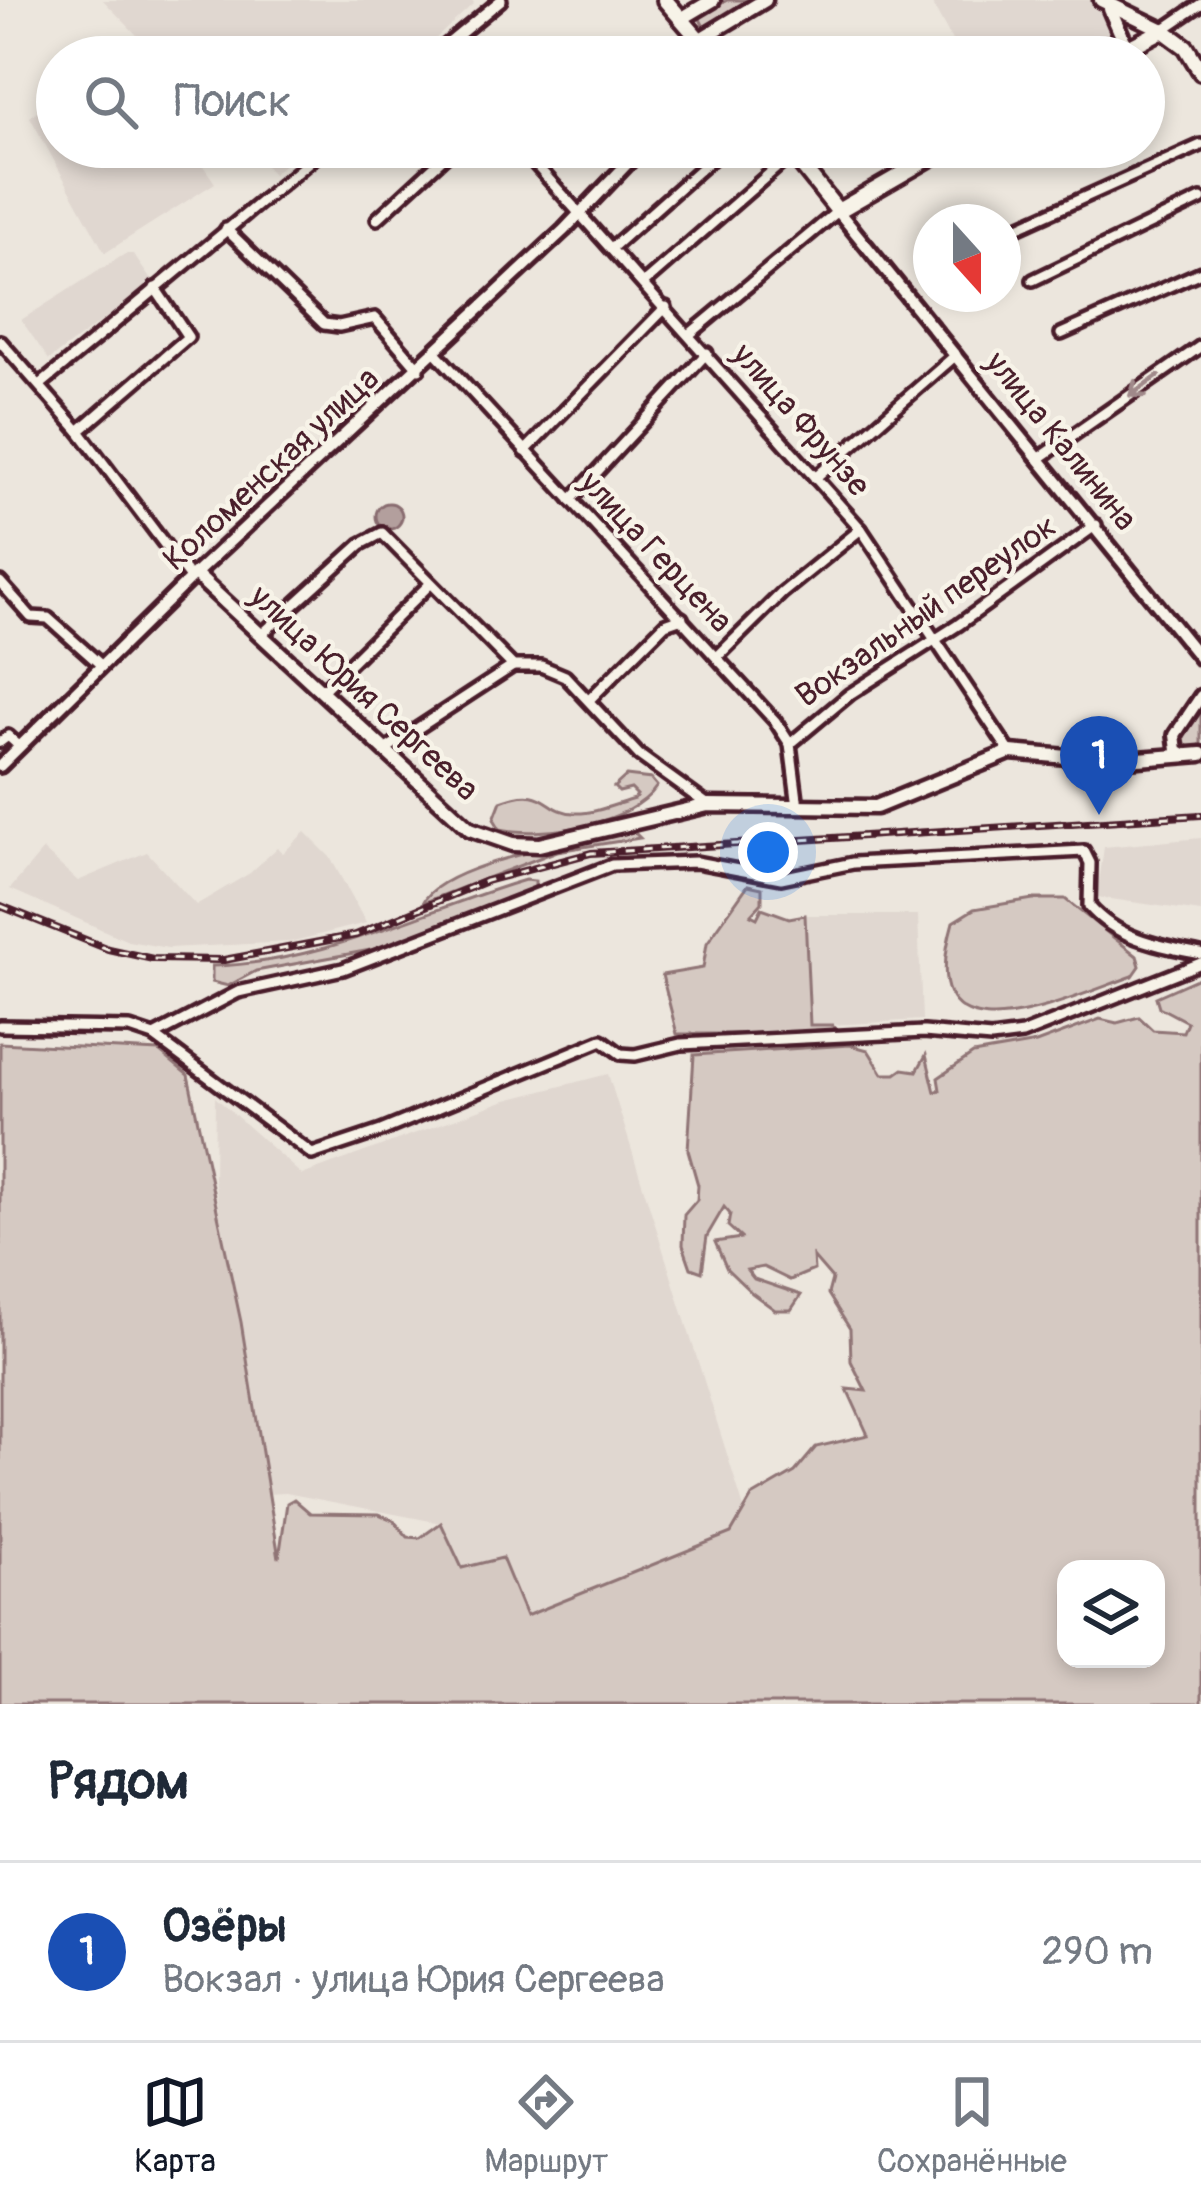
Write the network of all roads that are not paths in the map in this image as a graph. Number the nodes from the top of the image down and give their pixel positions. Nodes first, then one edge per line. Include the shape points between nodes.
1 (501, 0) edge
2 (665, 0) edge
3 (713, 0) edge
4 (765, 0) edge
5 (1105, 4) edge
6 (1201, 4) edge
7 (688, 15) junction
8 (1162, 31) junction
9 (459, 36) edge
10 (705, 36) joint
11 (1121, 36) edge
12 (1151, 36) edge
13 (1201, 72) edge
14 (1201, 145) edge
15 (1165, 161) edge
16 (301, 168) edge
17 (432, 168) edge
18 (539, 168) edge
19 (622, 168) edge
20 (701, 168) edge
21 (771, 168) edge
22 (804, 168) edge
23 (913, 168) edge
24 (1150, 168) edge
25 (1201, 199) edge
26 (838, 211) junction
27 (578, 212) junction
28 (376, 219) dead end
29 (1021, 226) edge
30 (226, 230) junction
31 (614, 246) junction
32 (1201, 272) edge
33 (1033, 280) dead end
34 (645, 282) junction
35 (155, 288) junction
36 (666, 307) junction
37 (690, 334) junction
38 (1061, 334) dead end
39 (0, 340) edge
40 (1201, 346) edge
41 (436, 353) junction
42 (706, 353) junction
43 (956, 355) junction
44 (419, 369) junction
45 (40, 385) junction
46 (79, 431) junction
47 (525, 451) junction
48 (1040, 458) junction
49 (815, 478) junction
50 (571, 500) junction
51 (1096, 525) junction
52 (861, 529) junction
53 (193, 576) junction
54 (0, 582) edge
55 (430, 584) junction
56 (682, 618) junction
57 (262, 634) junction
58 (934, 638) junction
59 (717, 657) junction
60 (1201, 659) edge
61 (103, 666) junction
62 (513, 666) junction
63 (322, 690) junction
64 (1201, 696) edge
65 (590, 699) junction
66 (1175, 735) junction
67 (0, 742) edge
68 (790, 744) junction
69 (19, 746) junction
70 (386, 749) junction
71 (1010, 752) junction
72 (1193, 755) edge
73 (1133, 760) junction
74 (0, 766) edge
75 (708, 806) junction
76 (798, 807) junction
77 (1201, 958) edge
78 (0, 1026) edge
79 (154, 1036) junction

1 - 9 street
2 - 7 main road
3 - 7 main road
4 - 10 main road
5 - 8 main road
5 - 11 main road
6 - 8 street
7 - 10 main road
8 - 12 main road
8 - 13 main road via 1186,47
14 - 15 street
16 - 30 street
17 - 28 street
18 - 27 street, улица Фрунзе
19 - 27 street, Коломенская улица
20 - 31 street
21 - 34 street
22 - 26 main road, улица Калинина
23 - 26 main road
24 - 29 street
25 - 33 street
26 - 37 street
26 - 43 street, улица Калинина
27 - 31 street, улица Фрунзе
27 - 41 street, Коломенская улица
30 - 35 street
30 - 44 street via 324,324 375,319
31 - 34 street, улица Фрунзе
32 - 38 street
34 - 36 street, улица Фрунзе
35 - 45 street
35 - 46 street via 188,338
36 - 37 street, улица Фрунзе
36 - 47 street
37 - 42 street, улица Фрунзе
39 - 45 street, улица Юрия Сергеева
40 -> 48 street
41 - 44 street, Коломенская улица
41 - 47 street, улица Герцена
42 - 49 street, улица Фрунзе
42 - 50 street
43 - 48 street, улица Калинина
43 - 49 street
44 - 53 street, Коломенская улица
45 - 46 street, улица Юрия Сергеева
46 - 53 street, улица Юрия Сергеева
47 - 50 street, улица Герцена
48 - 51 street, улица Калинина
49 - 52 street, улица Фрунзе
50 - 56 street, улица Герцена
51 - 58 street, Вокзальный переулок
51 - 60 street, улица Калинина
52 - 58 street, улица Фрунзе
52 - 59 street
53 - 57 main road, улица Юрия Сергеева
53 - 61 street, Коломенская улица
54 - 61 street via 31,616 48,618
55 - 57 street via 382,533
55 - 62 street
55 - 63 street
56 - 59 street, улица Герцена
56 - 65 street via 665,624
57 - 63 main road, улица Юрия Сергеева
58 - 68 street, Вокзальный переулок
58 - 71 street, улица Фрунзе
59 - 68 street, улица Герцена
61 - 69 street, Коломенская улица
62 - 65 street via 553,669
62 - 70 street
63 - 70 main road, улица Юрия Сергеева
64 - 66 street
65 - 75 street via 639,755
66 - 72 street via 1175,746
66 - 73 street
67 - 69 street via 8,736
68 - 76 street
69 - 74 street, Коломенская улица
70 - 75 main road, улица Юрия Сергеева via 470,829 512,844 572,840
71 - 73 main road, улица Юрия Сергеева
71 - 76 main road, улица Юрия Сергеева via 876,807
72 - 73 main road, улица Юрия Сергеева
75 - 76 main road, улица Юрия Сергеева
77 - 79 street via 1080,1015 991,1039 924,1032 681,1044 635,1054 602,1040 312,1154
77 - 79 street via 1099,917 1089,906 1084,851 853,863 781,878 696,862 640,862 589,870 343,969 238,992
78 - 79 street via 130,1028

